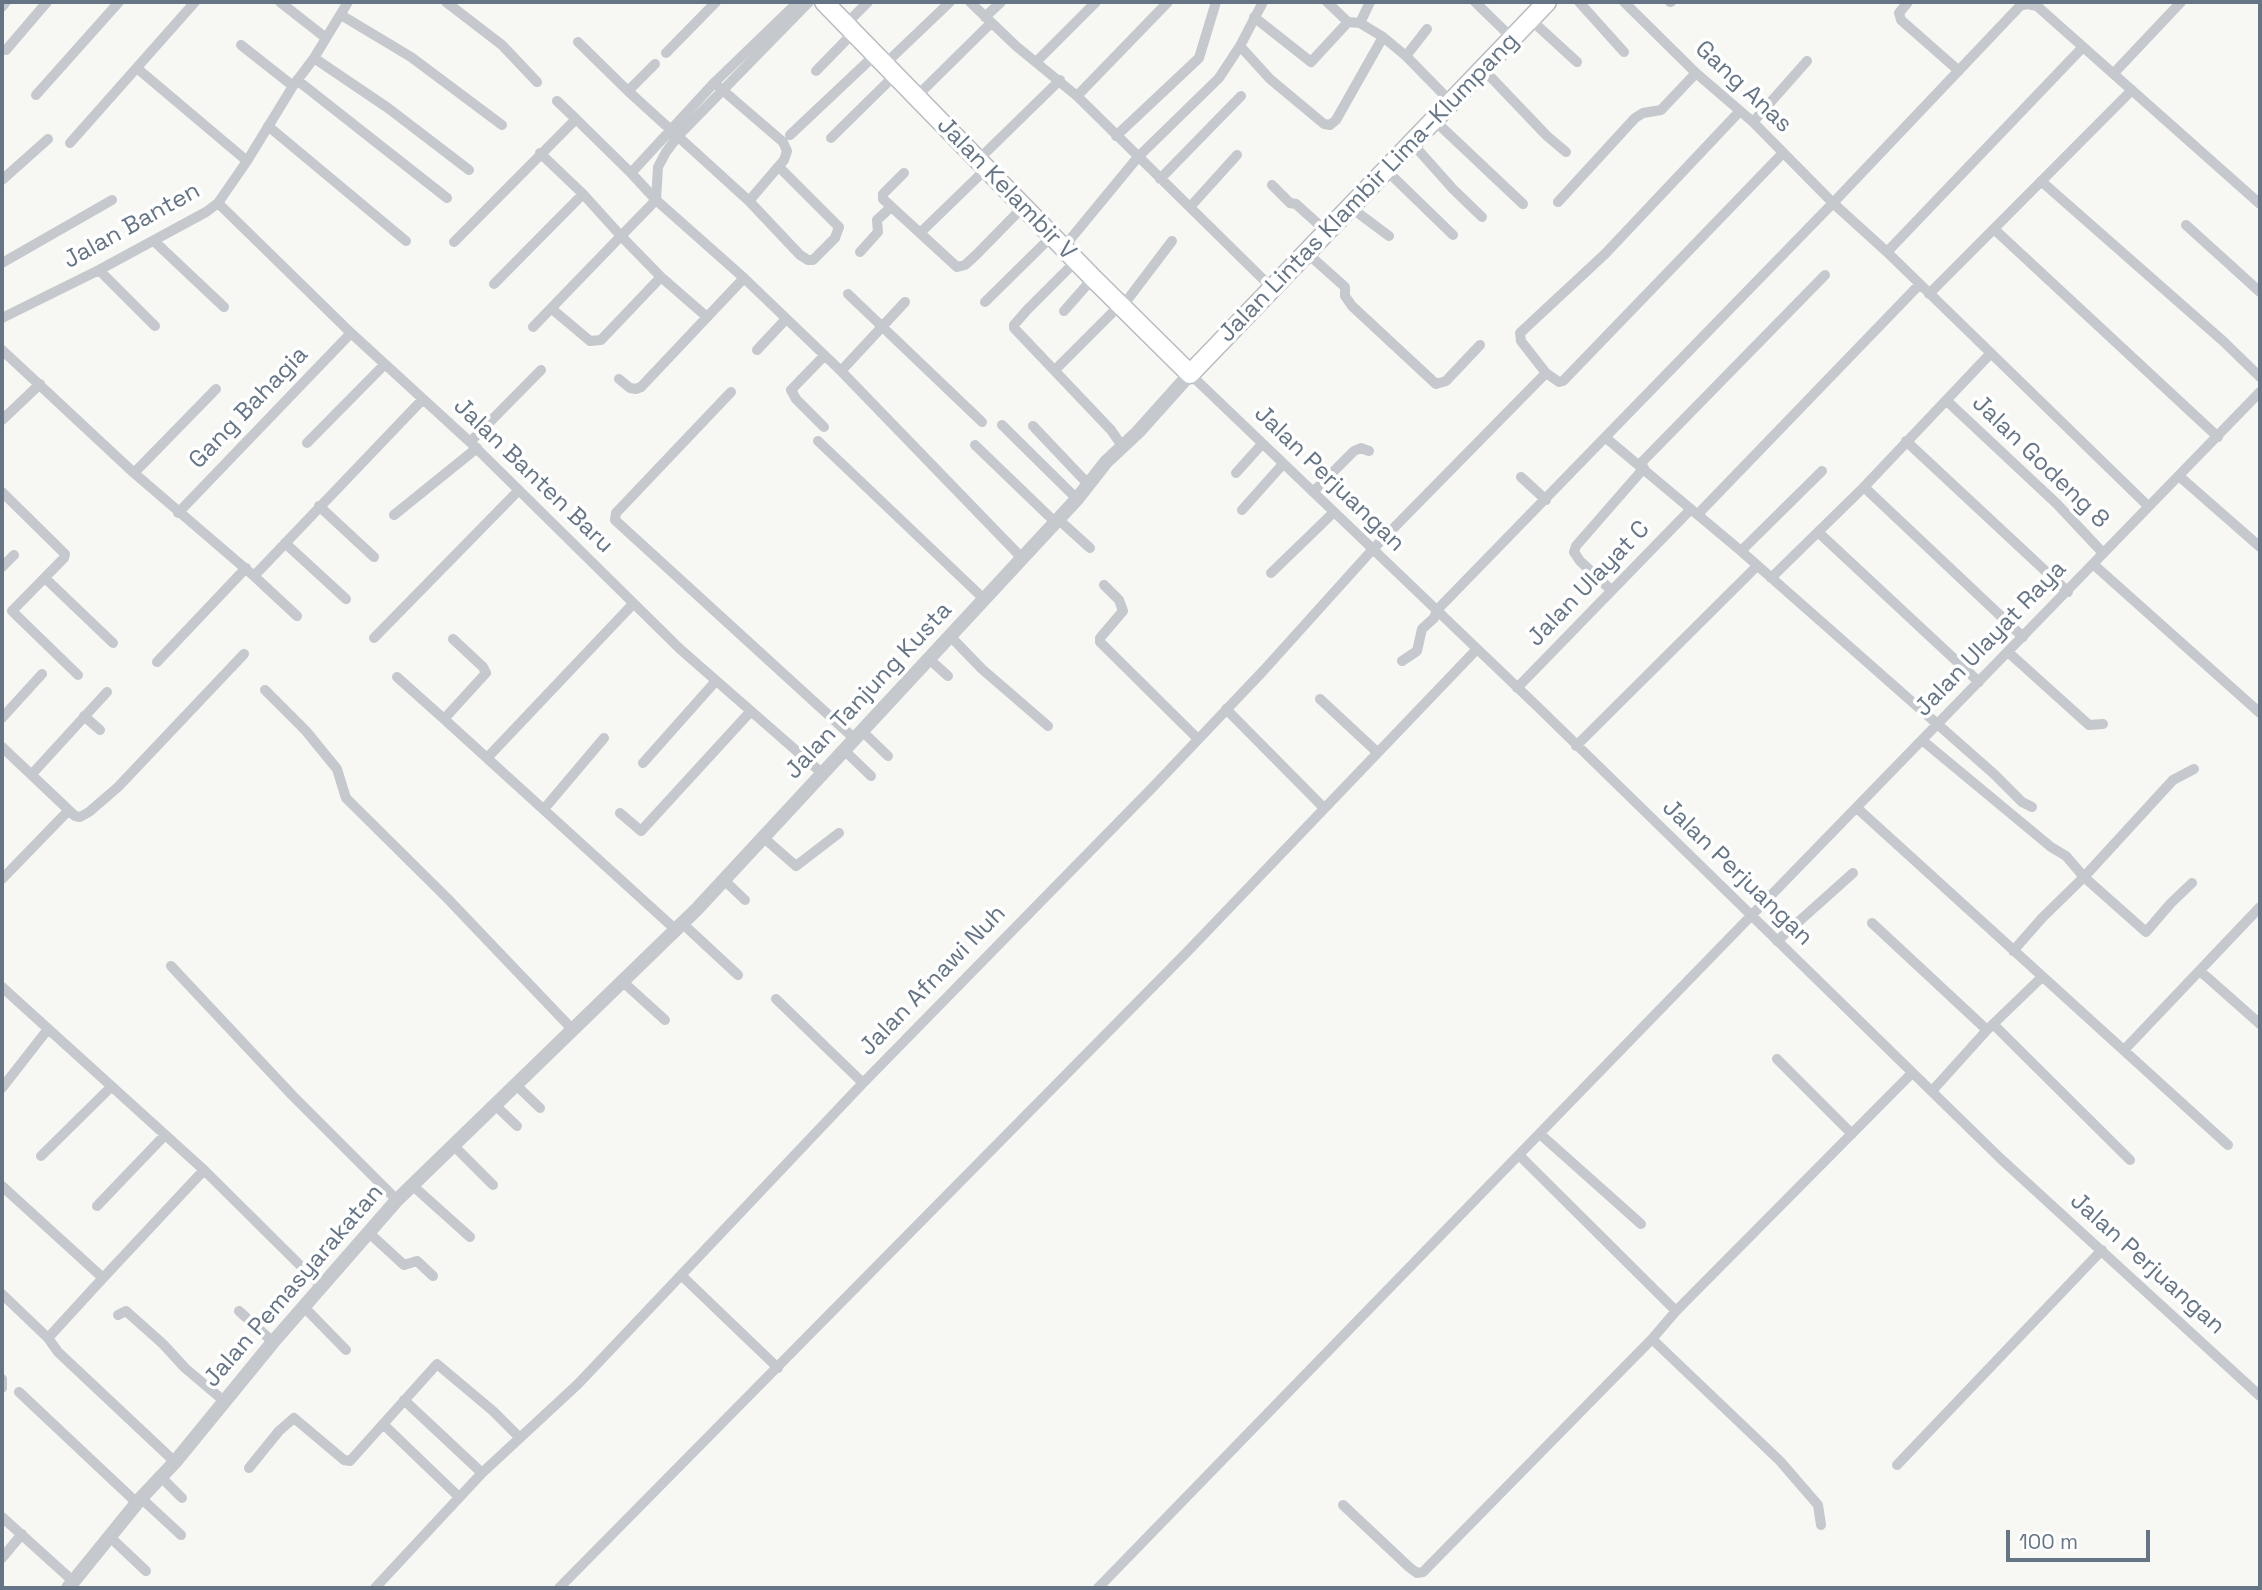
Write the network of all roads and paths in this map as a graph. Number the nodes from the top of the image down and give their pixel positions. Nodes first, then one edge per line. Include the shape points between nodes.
1 (6, 2) edge
2 (47, 2) edge
3 (118, 2) edge
4 (195, 2) edge
5 (280, 2) edge
6 (348, 2) edge
7 (446, 2) edge
8 (716, 2) edge
9 (798, 2) edge
10 (808, 2) edge
11 (824, 2) edge
12 (868, 2) edge
13 (950, 2) edge
14 (970, 2) edge
15 (1001, 2) edge
16 (1096, 2) edge
17 (1168, 2) edge
18 (1216, 2) edge
19 (1263, 2) edge
20 (1326, 2) edge
21 (1370, 2) edge
22 (1475, 2) edge
23 (1547, 2) edge
24 (1579, 2) edge
25 (1624, 2) edge
26 (1908, 2) edge
27 (2181, 2) edge
28 (460, 6) edge
29 (2, 7) edge
30 (341, 15) junction
31 (1254, 17) junction
32 (1530, 19) junction
33 (988, 20) junction
34 (1348, 22) junction
35 (1360, 23) junction
36 (850, 28) junction
37 (1427, 29) dead end
38 (1383, 37) junction
39 (326, 38) junction
40 (1512, 38) junction
41 (578, 42) dead end
42 (241, 45) dead end
43 (1240, 46) junction
44 (2083, 47) junction
45 (6, 50) dead end
46 (666, 52) dead end
47 (1624, 52) dead end
48 (1406, 56) junction
49 (314, 58) junction
50 (1807, 61) dead end
51 (1036, 62) junction
52 (1577, 62) dead end
53 (655, 64) dead end
54 (886, 64) junction
55 (138, 69) junction
56 (1483, 69) junction
57 (816, 71) dead end
58 (1959, 71) junction
59 (1696, 73) junction
60 (2114, 73) junction
61 (1060, 80) junction
62 (537, 82) dead end
63 (295, 83) junction
64 (719, 86) junction
65 (2132, 90) junction
66 (628, 91) junction
67 (36, 95) dead end
68 (916, 96) junction
69 (1077, 96) junction
70 (1241, 96) dead end
71 (557, 101) dead end
72 (1451, 102) junction
73 (1739, 112) junction
74 (576, 118) junction
75 (1434, 120) junction
76 (1752, 122) junction
77 (268, 125) junction
78 (502, 125) dead end
79 (674, 133) junction
80 (790, 135) dead end
81 (1116, 136) junction
82 (831, 138) dead end
83 (48, 139) dead end
84 (70, 143) dead end
85 (1412, 143) junction
86 (1566, 152) dead end
87 (540, 153) junction
88 (1782, 153) junction
89 (1237, 155) dead end
90 (1138, 157) junction
91 (642, 160) junction
92 (247, 161) junction
93 (981, 165) junction
94 (659, 167) junction
95 (779, 167) junction
96 (469, 170) dead end
97 (1387, 170) junction
98 (631, 173) junction
99 (904, 173) dead end
100 (1160, 179) junction
101 (2, 180) edge
102 (2041, 181) junction
103 (1272, 185) dead end
104 (583, 194) junction
105 (447, 198) dead end
106 (112, 200) dead end
107 (656, 200) junction
108 (749, 201) junction
109 (1558, 202) dead end
110 (218, 203) junction
111 (1833, 203) junction
112 (1523, 204) dead end
113 (2260, 204) edge
114 (891, 206) junction
115 (1024, 206) junction
116 (1190, 207) junction
117 (1350, 208) junction
118 (1482, 216) dead end
119 (2186, 225) dead end
120 (1994, 229) junction
121 (1327, 232) junction
122 (920, 233) junction
123 (1453, 235) dead end
124 (621, 236) junction
125 (1389, 236) dead end
126 (154, 241) junction
127 (406, 241) dead end
128 (1172, 241) dead end
129 (454, 242) dead end
130 (1064, 248) junction
131 (860, 252) dead end
132 (1307, 253) junction
133 (1887, 253) junction
134 (2, 264) edge
135 (99, 270) junction
136 (1825, 275) dead end
137 (661, 277) junction
138 (744, 278) junction
139 (1093, 278) junction
140 (494, 284) dead end
141 (1919, 285) junction
142 (1273, 289) junction
143 (2260, 292) edge
144 (848, 294) dead end
145 (1929, 294) junction
146 (905, 302) dead end
147 (985, 302) dead end
148 (1121, 306) junction
149 (225, 307) dead end
150 (552, 309) junction
151 (1064, 311) dead end
152 (707, 317) junction
153 (2, 318) edge
154 (786, 318) junction
155 (155, 326) dead end
156 (881, 326) junction
157 (533, 327) dead end
158 (351, 333) junction
159 (1480, 345) dead end
160 (2, 350) edge
161 (757, 350) dead end
162 (1991, 353) junction
163 (824, 356) junction
164 (385, 364) junction
165 (541, 370) dead end
166 (1055, 370) junction
167 (841, 371) junction
168 (1546, 373) junction
169 (1191, 374) junction
170 (2260, 377) edge
171 (619, 379) dead end
172 (40, 384) junction
173 (216, 389) dead end
174 (731, 392) dead end
175 (2260, 392) edge
176 (422, 400) junction
177 (1947, 401) junction
178 (2, 420) edge
179 (982, 422) dead end
180 (1002, 425) dead end
181 (1033, 426) dead end
182 (824, 428) dead end
183 (2218, 437) junction
184 (1606, 438) junction
185 (818, 441) dead end
186 (1906, 441) junction
187 (307, 443) dead end
188 (1262, 444) junction
189 (473, 445) junction
190 (975, 445) dead end
191 (1122, 446) junction
192 (1369, 451) dead end
193 (1283, 464) junction
194 (1642, 466) junction
195 (1822, 471) dead end
196 (1236, 473) dead end
197 (134, 474) junction
198 (2179, 476) junction
199 (1521, 477) dead end
200 (1087, 483) junction
201 (1864, 487) junction
202 (519, 490) junction
203 (2, 492) edge
204 (1313, 492) junction
205 (1077, 499) junction
206 (1546, 500) junction
207 (319, 506) junction
208 (2148, 506) junction
209 (1242, 510) dead end
210 (1695, 511) junction
211 (178, 513) junction
212 (1333, 513) junction
213 (394, 515) dead end
214 (1057, 520) junction
215 (1818, 532) junction
216 (285, 543) junction
217 (2260, 547) edge
218 (1090, 548) dead end
219 (1373, 549) junction
220 (1741, 551) junction
221 (2103, 553) junction
222 (14, 555) dead end
223 (374, 557) dead end
224 (1021, 558) junction
225 (2093, 564) junction
226 (2, 567) edge
227 (1756, 567) junction
228 (250, 572) junction
229 (1271, 573) dead end
230 (45, 578) junction
231 (1771, 578) junction
232 (1104, 585) dead end
233 (1611, 590) junction
234 (2068, 592) junction
235 (346, 599) dead end
236 (984, 599) junction
237 (633, 604) junction
238 (1437, 610) junction
239 (12, 611) junction
240 (297, 615) dead end
241 (2, 620) edge
242 (950, 636) junction
243 (2024, 637) junction
244 (374, 638) dead end
245 (453, 639) dead end
246 (113, 643) dead end
247 (1477, 649) junction
248 (2008, 652) junction
249 (244, 654) dead end
250 (929, 659) junction
251 (1402, 661) dead end
252 (156, 662) dead end
253 (42, 674) dead end
254 (78, 675) dead end
255 (948, 676) dead end
256 (397, 677) dead end
257 (715, 682) junction
258 (1979, 682) junction
259 (1517, 688) junction
260 (265, 690) dead end
261 (107, 692) dead end
262 (1320, 699) dead end
263 (1226, 709) junction
264 (751, 711) junction
265 (2260, 713) edge
266 (84, 716) junction
267 (2, 718) edge
268 (444, 719) junction
269 (2103, 724) dead end
270 (1936, 725) junction
271 (1048, 726) dead end
272 (100, 730) dead end
273 (604, 738) dead end
274 (1198, 739) junction
275 (1922, 740) junction
276 (855, 741) junction
277 (1576, 746) junction
278 (1377, 752) junction
279 (4, 754) edge
280 (888, 756) dead end
281 (487, 758) junction
282 (642, 763) dead end
283 (2194, 769) dead end
284 (823, 774) junction
285 (32, 775) junction
286 (871, 776) dead end
287 (1325, 807) junction
288 (1857, 807) junction
289 (2032, 807) dead end
290 (544, 809) junction
291 (72, 813) junction
292 (620, 813) dead end
293 (839, 833) dead end
294 (764, 838) junction
295 (1853, 873) dead end
296 (2084, 877) junction
297 (2, 879) edge
298 (723, 880) junction
299 (2192, 883) dead end
300 (745, 900) dead end
301 (2260, 907) edge
302 (1753, 916) junction
303 (1872, 923) dead end
304 (680, 927) junction
305 (1777, 941) junction
306 (2013, 951) junction
307 (171, 966) dead end
308 (2200, 971) junction
309 (738, 975) dead end
310 (2042, 977) junction
311 (622, 981) junction
312 (2, 987) edge
313 (776, 999) dead end
314 (665, 1020) dead end
315 (2260, 1024) edge
316 (1990, 1027) junction
317 (48, 1029) junction
318 (572, 1029) junction
319 (2124, 1049) junction
320 (1777, 1059) dead end
321 (1913, 1073) junction
322 (863, 1083) junction
323 (516, 1085) junction
324 (111, 1087) junction
325 (2, 1088) edge
326 (1932, 1091) junction
327 (495, 1105) junction
328 (540, 1108) dead end
329 (517, 1126) dead end
330 (1540, 1134) junction
331 (1852, 1134) junction
332 (165, 1135) junction
333 (2228, 1144) dead end
334 (453, 1145) junction
335 (41, 1156) dead end
336 (1520, 1156) junction
337 (2130, 1160) dead end
338 (204, 1170) junction
339 (412, 1185) junction
340 (493, 1185) dead end
341 (2, 1186) edge
342 (397, 1200) junction
343 (97, 1206) dead end
344 (1641, 1224) dead end
345 (368, 1232) junction
346 (470, 1237) dead end
347 (2102, 1250) junction
348 (681, 1275) junction
349 (433, 1276) dead end
350 (103, 1278) junction
351 (321, 1286) junction
352 (2, 1294) edge
353 (304, 1307) junction
354 (239, 1311) dead end
355 (1676, 1311) junction
356 (118, 1315) dead end
357 (48, 1338) junction
358 (1652, 1339) junction
359 (273, 1342) junction
360 (346, 1350) dead end
361 (778, 1368) junction
362 (2, 1379) edge
363 (2, 1388) edge
364 (19, 1392) dead end
365 (2260, 1396) edge
366 (404, 1400) junction
367 (224, 1401) junction
368 (383, 1424) junction
369 (519, 1437) junction
370 (175, 1462) junction
371 (1897, 1465) dead end
372 (249, 1468) dead end
373 (482, 1473) junction
374 (161, 1477) junction
375 (459, 1497) junction
376 (182, 1498) dead end
377 (139, 1501) junction
378 (1343, 1505) dead end
379 (2, 1517) edge
380 (1821, 1525) dead end
381 (22, 1534) junction
382 (181, 1535) dead end
383 (110, 1537) junction
384 (2, 1558) edge
385 (146, 1571) dead end
386 (71, 1585) edge
387 (375, 1588) edge
388 (559, 1588) edge
389 (1098, 1588) edge

1 - 29 street
2 - 45 street
3 - 67 street
4 - 55 street
5 - 39 street
6 - 30 street, Jalan Banten
7 - 28 street
8 - 46 street
9 - 64 street
10 - 64 street
11 - 36 main road, Jalan Kelambir V
12 - 36 street
13 - 54 street
14 - 33 street
15 - 33 street
16 - 51 street
17 - 69 street
18 - 81 street via 1199,58
19 - 31 street
20 - 34 street
21 - 35 street
22 - 40 street
23 - 32 main road, Jalan Lintas Klambir Lima–Klumpang
24 - 47 street
25 - 59 street, Gang Anas
26 - 58 street via 1899,13 1901,20
27 - 60 street
28 - 62 street
30 - 39 street, Jalan Banten
30 - 78 street via 411,57
31 - 34 street via 1311,62
31 - 43 street
32 - 40 main road, Jalan Lintas Klambir Lima–Klumpang
32 - 52 street
33 - 51 street
33 - 68 street
34 - 35 street
35 - 38 street
36 - 54 main road, Jalan Kelambir V
36 - 57 street
37 - 48 street
38 - 43 street via 1330,125 1270,79
38 - 48 street
39 - 49 street, Jalan Banten
40 - 56 main road, Jalan Lintas Klambir Lima–Klumpang
41 - 66 street
42 - 63 street
43 - 90 street via 1219,78
44 - 58 street via 2037,6 2024,4
44 - 60 street
44 - 133 street
48 - 72 street
49 - 63 street, Jalan Banten
49 - 96 street
50 - 76 street
51 - 61 street
53 - 66 street
54 - 68 main road, Jalan Kelambir V
54 - 80 street
54 - 82 street
55 - 84 street
55 - 92 street
56 - 72 main road, Jalan Lintas Klambir Lima–Klumpang
56 - 86 street
58 - 111 street
59 - 73 street, Gang Anas
59 - 109 street via 1661,110 1635,118
60 - 65 street
61 - 69 street
61 - 93 street
63 - 77 street, Jalan Banten
63 - 105 street
64 - 79 street
64 - 95 street via 783,142 787,156
65 - 102 street
65 - 113 street
66 - 79 street
68 - 93 main road, Jalan Kelambir V
69 - 81 street
70 - 100 street
71 - 74 street
72 - 75 main road, Jalan Lintas Klambir Lima–Klumpang
73 - 76 street, Gang Anas
73 - 168 street via 1605,254 1520,333 1521,341
74 - 87 street
74 - 98 street
75 - 85 main road, Jalan Lintas Klambir Lima–Klumpang
75 - 112 street
76 - 88 street, Gang Anas
77 - 92 street, Jalan Banten
77 - 127 street
79 - 91 street
79 - 94 street
79 - 108 street
81 - 90 street
83 - 101 street
85 - 97 main road, Jalan Lintas Klambir Lima–Klumpang
85 - 118 street
87 - 104 street
87 - 129 street
88 - 111 street, Gang Anas
88 - 168 street via 1565,379 1559,382
89 - 116 street
90 - 100 street
90 - 130 street
91 - 94 street
91 - 98 street
92 - 110 street, Jalan Banten
93 - 115 main road, Jalan Kelambir V
93 - 122 street
94 - 107 street
95 - 108 street
95 - 108 street via 838,224 835,238 808,260
97 - 117 main road, Jalan Lintas Klambir Lima–Klumpang
97 - 123 street
98 - 107 street
99 - 114 street via 882,196
100 - 116 street
102 - 120 street
102 - 170 street
103 - 121 street
104 - 124 street
104 - 140 street
106 - 134 street
107 - 124 street
107 - 138 street
110 - 126 street, Jalan Banten
110 - 158 street, Jalan Banten Baru
111 - 133 street, Gang Anas
111 - 184 street
114 - 122 street
114 - 131 street via 877,220 878,232
115 - 122 street via 962,267
115 - 130 main road, Jalan Kelambir V
116 - 142 street
117 - 121 main road, Jalan Lintas Klambir Lima–Klumpang
117 - 125 street
119 - 143 street
120 - 145 street
120 - 183 street
121 - 132 main road, Jalan Lintas Klambir Lima–Klumpang
124 - 137 street
124 - 150 street
126 - 135 street, Jalan Banten
126 - 149 street
128 - 148 street
130 - 139 main road, Jalan Kelambir V
130 - 147 street
130 - 166 street via 1014,326
132 - 142 main road, Jalan Lintas Klambir Lima–Klumpang
132 - 159 street via 1345,287 1352,306 1436,384 1446,381
133 - 141 street, Gang Anas
135 - 153 street, Jalan Banten
135 - 155 street
136 - 194 street
137 - 150 street via 601,340 590,341
137 - 152 street
138 - 152 street
138 - 154 street
139 - 148 main road, Jalan Kelambir V
139 - 151 street
141 - 145 street, Gang Anas
141 - 210 street, Jalan Ulayat C
142 - 169 main road, Jalan Lintas Klambir Lima–Klumpang
144 - 156 street
145 - 162 street, Gang Anas
146 - 156 street
148 - 166 street
148 - 169 main road, Jalan Kelambir V
150 - 157 street
152 - 171 street via 641,387 627,386
154 - 161 street
154 - 163 street
156 - 167 street
156 - 179 street
158 - 164 street, Jalan Banten Baru
158 - 211 street, Gang Bahagia
160 - 172 street
162 - 177 street
162 - 208 street, Gang Anas
163 - 167 street
163 - 182 street via 791,390
164 - 176 street, Jalan Banten Baru
164 - 187 street
165 - 189 street
166 - 191 street
167 - 224 street
168 - 219 street, Jalan Afnawi Nuh
169 - 188 street, Jalan Perjuangan
169 - 191 street, Jalan Tanjung Kusta
172 - 178 street
172 - 197 street
173 - 197 street
174 - 276 street via 616,513 615,520
175 - 183 street, Jalan Ulayat Raya
176 - 189 street, Jalan Banten Baru
176 - 207 street
177 - 186 street
177 - 221 street, Jalan Godeng 8
180 - 205 street
181 - 200 street
183 - 198 street, Jalan Ulayat Raya
184 - 194 street
184 - 206 street
185 - 236 street
186 - 201 street
186 - 234 street
188 - 193 street, Jalan Perjuangan
188 - 196 street
189 - 202 street, Jalan Banten Baru
189 - 213 street
190 - 214 street
191 - 200 street, Jalan Tanjung Kusta
192 - 204 street via 1354,451
193 - 204 street, Jalan Perjuangan
193 - 209 street
194 - 210 street
194 - 233 street via 1574,552
195 - 220 street
197 - 211 street
198 - 208 street, Jalan Ulayat Raya
198 - 217 street
199 - 206 street
200 - 205 street, Jalan Tanjung Kusta
201 - 215 street
201 - 243 street
202 - 237 street, Jalan Banten Baru
202 - 244 street
203 - 230 street via 65,554
204 - 212 street, Jalan Perjuangan
205 - 214 street, Jalan Tanjung Kusta
206 - 238 street
207 - 216 street
207 - 223 street
208 - 221 street, Jalan Ulayat Raya
210 - 220 street
210 - 233 street, Jalan Ulayat C
211 - 228 street
212 - 219 street, Jalan Perjuangan
212 - 229 street
214 - 218 street
214 - 224 street, Jalan Tanjung Kusta
215 - 231 street
215 - 258 street
216 - 228 street
216 - 235 street
219 - 238 street, Jalan Perjuangan
219 - 263 street, Jalan Afnawi Nuh
220 - 227 street
221 - 225 street, Jalan Ulayat Raya
222 - 226 street
224 - 236 street, Jalan Tanjung Kusta
225 - 234 street, Jalan Ulayat Raya
225 - 265 street
227 - 231 street
227 - 277 street
228 - 240 street
228 - 252 street
230 - 239 street
230 - 246 street
231 - 270 street
232 - 274 street via 1123,611 1100,642
233 - 259 street, Jalan Ulayat C
234 - 243 street, Jalan Ulayat Raya
236 - 242 street, Jalan Tanjung Kusta
237 - 257 street, Jalan Banten Baru
237 - 281 street
238 - 247 street, Jalan Perjuangan
238 - 251 street via 1422,629 1417,651
239 - 241 street
239 - 254 street
242 - 250 street, Jalan Tanjung Kusta
242 - 271 street
243 - 248 street, Jalan Ulayat Raya
245 - 268 street via 486,673
247 - 259 street, Jalan Perjuangan
247 - 278 street
248 - 258 street, Jalan Ulayat Raya
248 - 269 street via 2089,725
249 - 291 street via 118,787 89,812 80,817
250 - 255 street
250 - 276 street, Jalan Tanjung Kusta
253 - 267 street
256 - 268 street
257 - 264 street, Jalan Banten Baru
257 - 282 street
258 - 270 street, Jalan Ulayat Raya
259 - 277 street, Jalan Perjuangan
260 - 318 street via 337,769 346,798
261 - 266 street
262 - 278 street
263 - 274 street, Jalan Afnawi Nuh
263 - 287 street
264 - 284 street, Jalan Banten Baru
264 - 292 street via 643,834
266 - 272 street
266 - 285 street
268 - 281 street
270 - 275 street, Jalan Ulayat Raya
270 - 289 street
273 - 290 street
274 - 322 street, Jalan Afnawi Nuh
275 - 288 street, Jalan Ulayat Raya
275 - 296 street via 2066,856
276 - 280 street
276 - 284 street, Jalan Tanjung Kusta
276 - 286 street
277 - 302 street, Jalan Perjuangan
278 - 287 street
279 - 285 street
281 - 290 street
283 - 296 street via 2173,780
284 - 294 street, Jalan Tanjung Kusta
285 - 291 street
287 - 361 street
288 - 302 street, Jalan Ulayat Raya
288 - 306 street
290 - 304 street
291 - 297 street
293 - 294 street via 796,866
294 - 298 street, Jalan Tanjung Kusta
295 - 305 street
296 - 299 street via 2146,932
296 - 306 street
298 - 300 street
298 - 304 street, Jalan Tanjung Kusta
301 - 308 street
302 - 305 street, Jalan Perjuangan
302 - 330 street, Jalan Ulayat Raya
303 - 316 street
304 - 309 street
304 - 311 street, Jalan Tanjung Kusta
305 - 321 street, Jalan Perjuangan
306 - 310 street
307 - 342 street
308 - 315 street
308 - 319 street
310 - 316 street
310 - 319 street
311 - 314 street
311 - 318 street, Jalan Tanjung Kusta
312 - 317 street
313 - 322 street
316 - 326 street
316 - 337 street
317 - 324 street
317 - 325 street
318 - 323 street, Jalan Pemasyarakatan
319 - 333 street
320 - 331 street
321 - 326 street, Jalan Perjuangan
321 - 331 street
322 - 348 street, Jalan Afnawi Nuh
323 - 327 street, Jalan Pemasyarakatan
323 - 328 street
324 - 332 street
324 - 335 street
326 - 347 street, Jalan Perjuangan
327 - 329 street
327 - 334 street, Jalan Pemasyarakatan
330 - 336 street, Jalan Ulayat Raya
330 - 344 street
331 - 355 street
332 - 338 street
332 - 343 street
334 - 339 street, Jalan Pemasyarakatan
334 - 340 street
336 - 355 street
336 - 389 street, Jalan Ulayat Raya
338 - 350 street
338 - 351 street
339 - 342 street, Jalan Pemasyarakatan
339 - 346 street
341 - 350 street
342 - 345 street, Jalan Pemasyarakatan
345 - 349 street via 404,1265 417,1261
345 - 351 street, Jalan Pemasyarakatan
347 - 365 street, Jalan Perjuangan
347 - 371 street
348 - 361 street
348 - 369 street, Jalan Afnawi Nuh via 578,1384
350 - 357 street
351 - 353 street, Jalan Pemasyarakatan
352 - 357 street
353 - 359 street, Jalan Pemasyarakatan
353 - 360 street
354 - 359 street
355 - 358 street
356 - 367 street via 126,1311
357 - 370 street
358 - 378 street via 1420,1574
358 - 380 street via 1780,1461 1818,1505
359 - 367 street, Jalan Pemasyarakatan
361 - 388 street
362 - 363 street
364 - 377 street
366 - 368 street
366 - 369 street via 440,1365
366 - 373 street
367 - 370 street, Jalan Pemasyarakatan
368 - 372 street via 350,1461 294,1418
368 - 375 street
369 - 373 street, Jalan Afnawi Nuh
370 - 374 street, Jalan Pemasyarakatan
373 - 375 street, Jalan Afnawi Nuh
374 - 376 street
374 - 377 street, Jalan Pemasyarakatan
375 - 387 street, Jalan Afnawi Nuh
377 - 382 street
377 - 383 street, Jalan Pemasyarakatan
379 - 381 street
381 - 384 street
381 - 386 street
383 - 385 street
383 - 386 street, Jalan Pemasyarakatan

